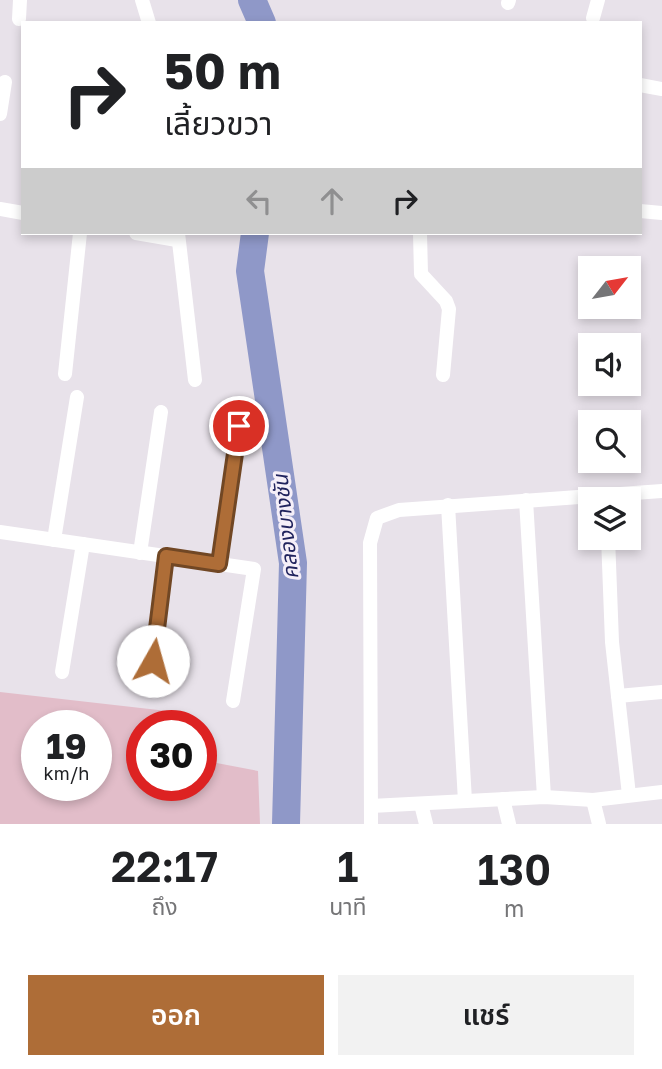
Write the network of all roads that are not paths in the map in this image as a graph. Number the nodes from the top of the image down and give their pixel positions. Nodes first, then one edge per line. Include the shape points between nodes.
1 (20, 0) edge
2 (142, 0) edge
3 (598, 0) edge
4 (593, 18) dead end
5 (19, 19) dead end
6 (148, 21) edge
7 (5, 82) dead end
8 (642, 85) edge
9 (662, 89) edge
10 (0, 114) edge
11 (0, 209) edge
12 (642, 211) edge
13 (662, 212) edge
14 (21, 213) edge
15 (80, 235) edge
16 (420, 235) edge
17 (178, 236) edge
18 (65, 374) dead end
19 (443, 375) dead end
20 (195, 380) dead end
21 (77, 397) dead end
22 (161, 412) dead end
23 (239, 426) dead end
24 (662, 491) edge
25 (641, 493) edge
26 (578, 498) edge
27 (526, 500) junction
28 (448, 505) junction
29 (0, 532) edge
30 (54, 540) junction
31 (83, 544) junction
32 (609, 550) edge
33 (140, 553) junction
34 (166, 556) junction
35 (219, 564) junction
36 (62, 672) dead end
37 (150, 687) dead end
38 (662, 692) edge
39 (618, 696) junction
40 (233, 701) dead end
41 (662, 792) edge
42 (629, 795) junction
43 (544, 797) junction
44 (503, 799) junction
45 (593, 800) junction
46 (465, 801) junction
47 (421, 804) junction
48 (371, 806) junction
49 (372, 824) edge
50 (426, 824) edge
51 (509, 824) edge
52 (599, 824) edge

1 - 5 street
2 - 6 street
3 - 4 street
7 - 10 street
8 - 9 street
11 - 14 street
12 - 13 street
15 - 18 street
16 - 19 street via 421,274 449,309
17 - 20 street
21 - 30 street
22 - 33 street
23 - 35 street
24 - 25 street
26 - 27 street
27 - 28 street
27 - 43 street
28 - 46 street
28 - 48 street via 384,514 372,527
29 - 30 street
30 - 31 street
31 - 33 street
31 - 36 street
32 - 39 street
33 - 34 street
34 - 35 street
34 - 37 street
35 - 40 street via 254,569
38 - 39 street
39 - 42 street
41 - 42 street
42 - 45 street
43 - 44 street
43 - 45 street
44 - 46 street
44 - 51 street
45 - 52 street
46 - 47 street
47 - 48 street
47 - 50 street
48 - 49 street

